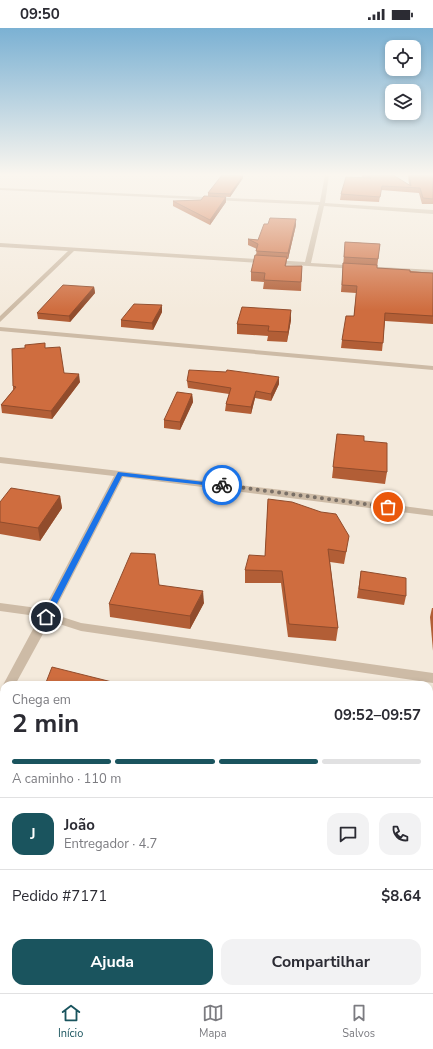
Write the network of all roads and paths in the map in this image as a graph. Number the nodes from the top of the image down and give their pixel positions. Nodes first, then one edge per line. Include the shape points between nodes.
1 (318, 220) edge
2 (0, 245) edge
3 (73, 249) junction
4 (308, 263) junction
5 (433, 272) edge
6 (0, 320) edge
7 (0, 330) edge
8 (433, 368) edge
9 (0, 460) edge
10 (120, 474) junction
11 (433, 513) edge
12 (0, 607) edge
13 (46, 617) junction
14 (433, 678) edge
15 (11, 681) edge

1 - 4 street
2 - 3 street
3 - 4 street
3 - 6 street
4 - 5 street
7 - 8 street
9 - 10 street
10 - 11 street via 282,492
10 - 13 street
12 - 13 street via 30,611
13 - 14 street via 82,627
13 - 15 street

